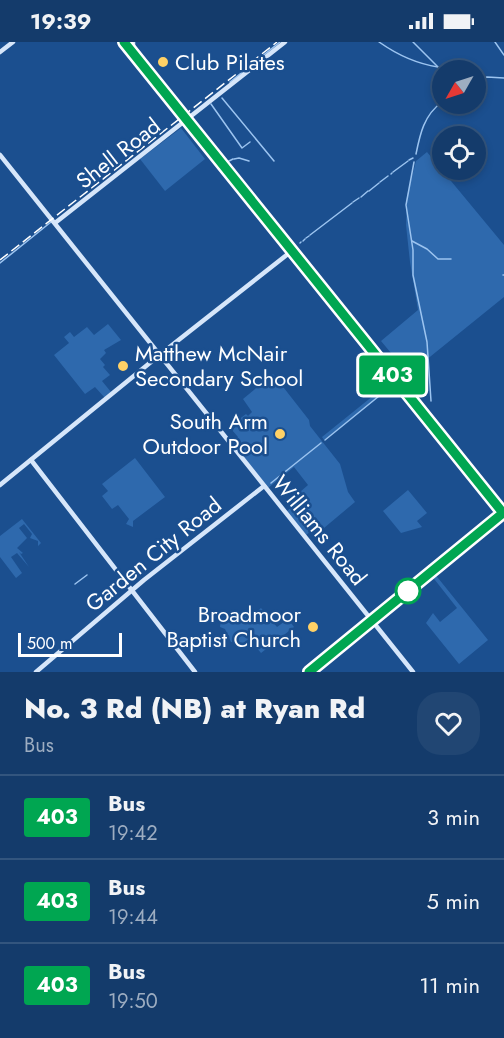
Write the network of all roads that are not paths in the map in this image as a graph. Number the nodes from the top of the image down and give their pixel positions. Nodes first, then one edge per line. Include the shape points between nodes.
1 (13, 42) edge
2 (125, 42) edge
3 (133, 42) edge
4 (285, 42) edge
5 (133, 49) junction
6 (0, 52) edge
7 (154, 77) junction
8 (188, 120) junction
9 (0, 155) edge
10 (55, 223) junction
11 (292, 250) junction
12 (160, 354) junction
13 (31, 460) junction
14 (0, 485) edge
15 (264, 486) junction
16 (504, 514) edge
17 (131, 592) junction
18 (372, 621) junction
19 (36, 672) edge
20 (195, 672) edge
21 (309, 672) edge
22 (413, 672) edge

1 - 6 street
2 - 5 street
2 - 7 street
3 - 5 street
4 - 8 street, Shell Road
5 - 7 street
7 - 8 street
8 - 10 street, Shell Road
8 - 11 street
9 - 10 street, Williams Road
10 - 12 street, Williams Road
11 - 12 street
11 - 16 street
12 - 13 street
12 - 15 street, Williams Road
13 - 14 street
13 - 17 street
15 - 17 street, Garden City Road
15 - 18 street, Williams Road
16 - 18 street
17 - 19 street, Garden City Road
17 - 20 street
18 - 21 street
18 - 22 street, Williams Road

